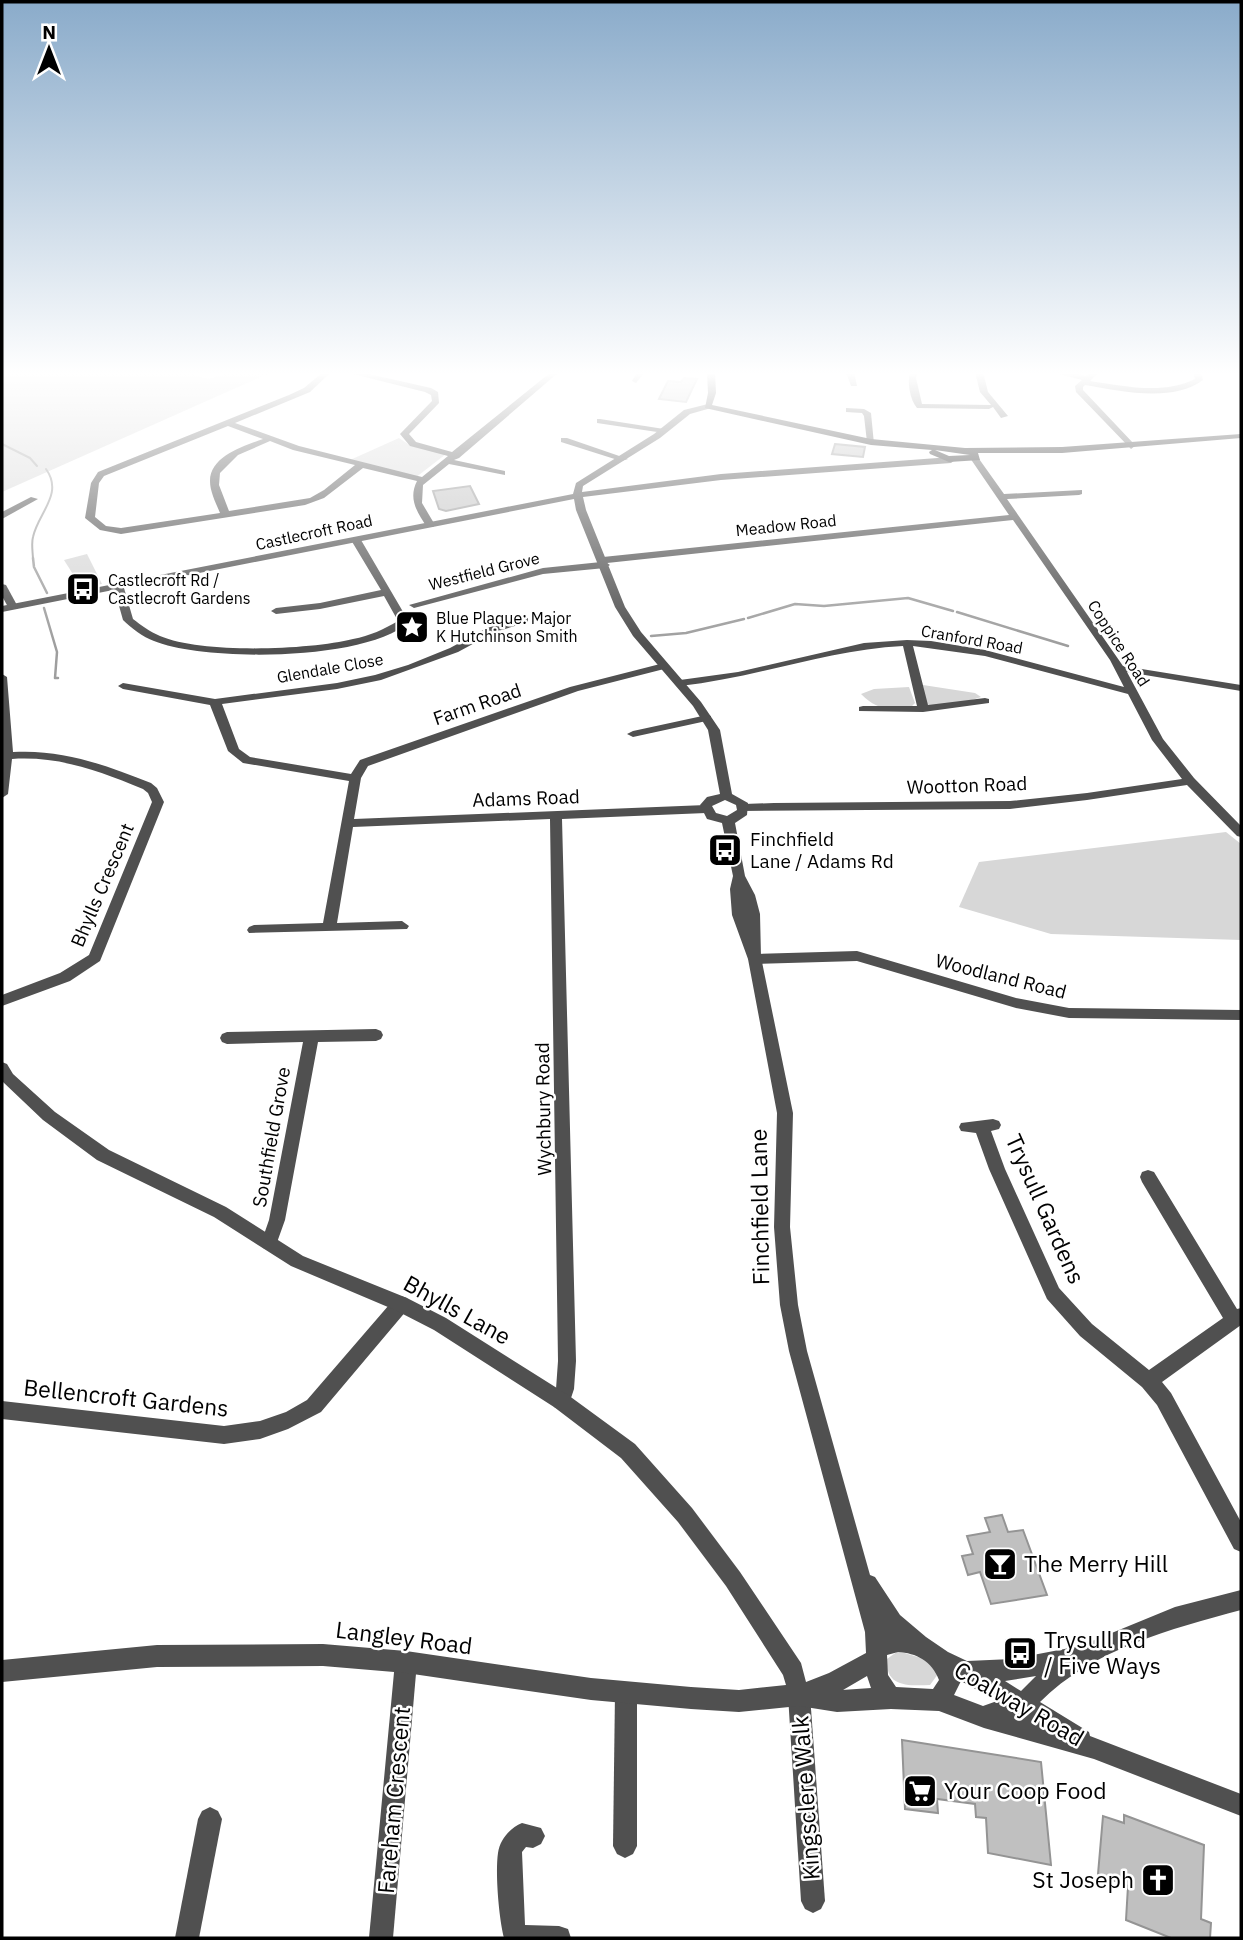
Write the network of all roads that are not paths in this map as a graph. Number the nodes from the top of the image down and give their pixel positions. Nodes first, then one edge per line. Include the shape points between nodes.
1 (129, 463) edge
2 (226, 463) edge
3 (348, 463) edge
4 (447, 463) edge
5 (468, 463) edge
6 (618, 463) edge
7 (895, 463) edge
8 (974, 463) edge
9 (360, 466) junction
10 (502, 473) dead end
11 (423, 480) junction
12 (1079, 492) dead end
13 (580, 495) junction
14 (1000, 497) junction
15 (30, 504) dead end
16 (225, 513) junction
17 (2, 516) edge
18 (1014, 517) junction
19 (430, 524) junction
20 (356, 540) junction
21 (604, 563) junction
22 (2, 587) edge
23 (120, 588) junction
24 (387, 592) junction
25 (414, 605) dead end
26 (13, 607) junction
27 (2, 609) edge
28 (276, 611) dead end
29 (524, 620) dead end
30 (907, 643) junction
31 (664, 667) junction
32 (1120, 668) junction
33 (2, 677) edge
34 (680, 683) junction
35 (123, 687) dead end
36 (1241, 688) edge
37 (1132, 691) junction
38 (3, 692) edge
39 (985, 701) dead end
40 (215, 702) junction
41 (863, 709) dead end
42 (923, 709) junction
43 (707, 718) junction
44 (633, 734) dead end
45 (7, 756) junction
46 (355, 778) junction
47 (1190, 781) junction
48 (2, 794) edge
49 (726, 796) junction
50 (744, 808) junction
51 (706, 809) junction
52 (556, 816) junction
53 (727, 821) junction
54 (347, 824) junction
55 (1241, 833) edge
56 (402, 926) dead end
57 (329, 928) junction
58 (254, 930) dead end
59 (755, 959) junction
60 (2, 1001) edge
61 (1241, 1015) edge
62 (376, 1035) dead end
63 (311, 1037) junction
64 (227, 1038) dead end
65 (2, 1068) edge
66 (980, 1126) dead end
67 (1147, 1177) dead end
68 (269, 1243) junction
69 (401, 1304) junction
70 (1238, 1317) edge
71 (1149, 1381) junction
72 (561, 1401) junction
73 (2, 1410) edge
74 (1241, 1542) edge
75 (862, 1574) junction
76 (1241, 1600) edge
77 (921, 1646) junction
78 (875, 1655) junction
79 (1083, 1656) junction
80 (943, 1661) junction
81 (406, 1662) junction
82 (2, 1671) edge
83 (969, 1671) junction
84 (626, 1693) junction
85 (799, 1695) junction
86 (891, 1698) junction
87 (939, 1700) junction
88 (1024, 1703) junction
89 (984, 1717) junction
90 (1094, 1748) junction
91 (1241, 1805) edge
92 (210, 1819) dead end
93 (533, 1836) dead end
94 (625, 1846) dead end
95 (813, 1901) dead end
96 (187, 1938) edge
97 (381, 1938) edge
98 (516, 1938) edge
99 (559, 1938) edge

1 - 16 street via 102,474 95,483 90,518 103,528 121,531
2 - 16 street via 217,471 215,486
3 - 9 street
4 - 11 street
5 - 10 street
6 - 13 street via 579,485
7 - 13 street, Castlecroft Road via 678,481
8 - 14 street, Coppice Road
9 - 11 street
9 - 16 street via 313,500
11 - 19 street via 416,497
12 - 14 street
13 - 19 street, Castlecroft Road
13 - 21 street via 581,510
14 - 18 street, Coppice Road
15 - 17 street
18 - 21 street, Meadow Road
18 - 32 street, Coppice Road
19 - 20 street, Castlecroft Road
20 - 23 street, Castlecroft Road
20 - 24 street
21 - 25 street, Westfield Grove via 543,571
21 - 31 street via 628,621
22 - 26 street
23 - 24 street via 128,620 158,639 236,651 318,648 387,633 404,622
23 - 26 street, Castlecroft Road
24 - 28 street
26 - 27 street, Castlecroft Road
29 - 40 street, Glendale Close via 495,628 440,657 377,678
30 - 34 street, Cranford Road via 834,651 739,675
30 - 37 street, Cranford Road via 1014,661
30 - 42 street
31 - 34 street
31 - 46 street, Farm Road via 574,689 392,751 364,763
32 - 36 street
32 - 37 street, Coppice Road
33 - 38 street
34 - 43 street
35 - 40 street, Glendale Close
37 - 47 street, Coppice Road via 1158,740
38 - 45 street
39 - 42 street
40 - 46 street via 234,751 247,760
41 - 42 street
43 - 44 street
43 - 49 street via 718,744
45 - 48 street
45 - 60 street, Bhylls Crescent via 39,754 82,760 147,786 156,796 155,811 95,958 65,977
46 - 54 street
47 - 50 street, Wootton Road via 1026,804
47 - 55 street, Coppice Road
49 - 50 street
49 - 51 street via 711,800
50 - 53 street via 740,816
51 - 52 street, Adams Road
51 - 53 street via 711,816
52 - 54 street, Adams Road
52 - 72 street, Wychbury Road via 568,1361
53 - 59 street, Finchfield Lane via 740,876 739,915
54 - 57 street
56 - 57 street
57 - 58 street
59 - 61 street, Woodland Road via 857,956 1016,1003 1069,1013
59 - 75 street, Finchfield Lane via 785,1113 782,1227 789,1305
62 - 63 street, Southfield Grove
63 - 64 street, Southfield Grove
63 - 68 street, Southfield Grove
65 - 68 street, Bhylls Lane via 49,1116 103,1155 220,1212
66 - 71 street, Trysull Gardens via 1053,1293 1086,1330
67 - 70 street
68 - 69 street, Bhylls Lane via 315,1269
69 - 72 street, Bhylls Lane
69 - 73 street, Bellencroft Gardens via 314,1406 254,1433 224,1435
70 - 71 street
71 - 74 street, Trysull Gardens via 1175,1417
72 - 85 street, Bhylls Lane via 628,1451 685,1515 793,1671
75 - 77 street, Finchfield Lane via 893,1622
75 - 78 street, Finchfield Lane via 876,1632
76 - 79 street via 1175,1617
77 - 78 street via 901,1640 888,1642
77 - 80 street
78 - 85 street, Langley Road via 835,1682
78 - 86 street via 882,1688
79 - 83 street via 1012,1670
79 - 88 street via 1051,1676
80 - 83 street, Coalway Road
80 - 87 street via 950,1681
81 - 82 street, Langley Road via 230,1654
81 - 84 street, Langley Road
81 - 97 street, Fareham Crescent
83 - 88 street, Coalway Road
84 - 85 street, Langley Road via 739,1701
84 - 94 street
85 - 86 street, Langley Road via 837,1701
85 - 95 street, Kingsclere Walk
86 - 87 street
87 - 89 street, Coalway Road
88 - 89 street
88 - 90 street, Coalway Road
89 - 90 street, Coalway Road
90 - 91 street, Coalway Road
92 - 96 street
93 - 98 street via 522,1835 510,1852
98 - 99 street

